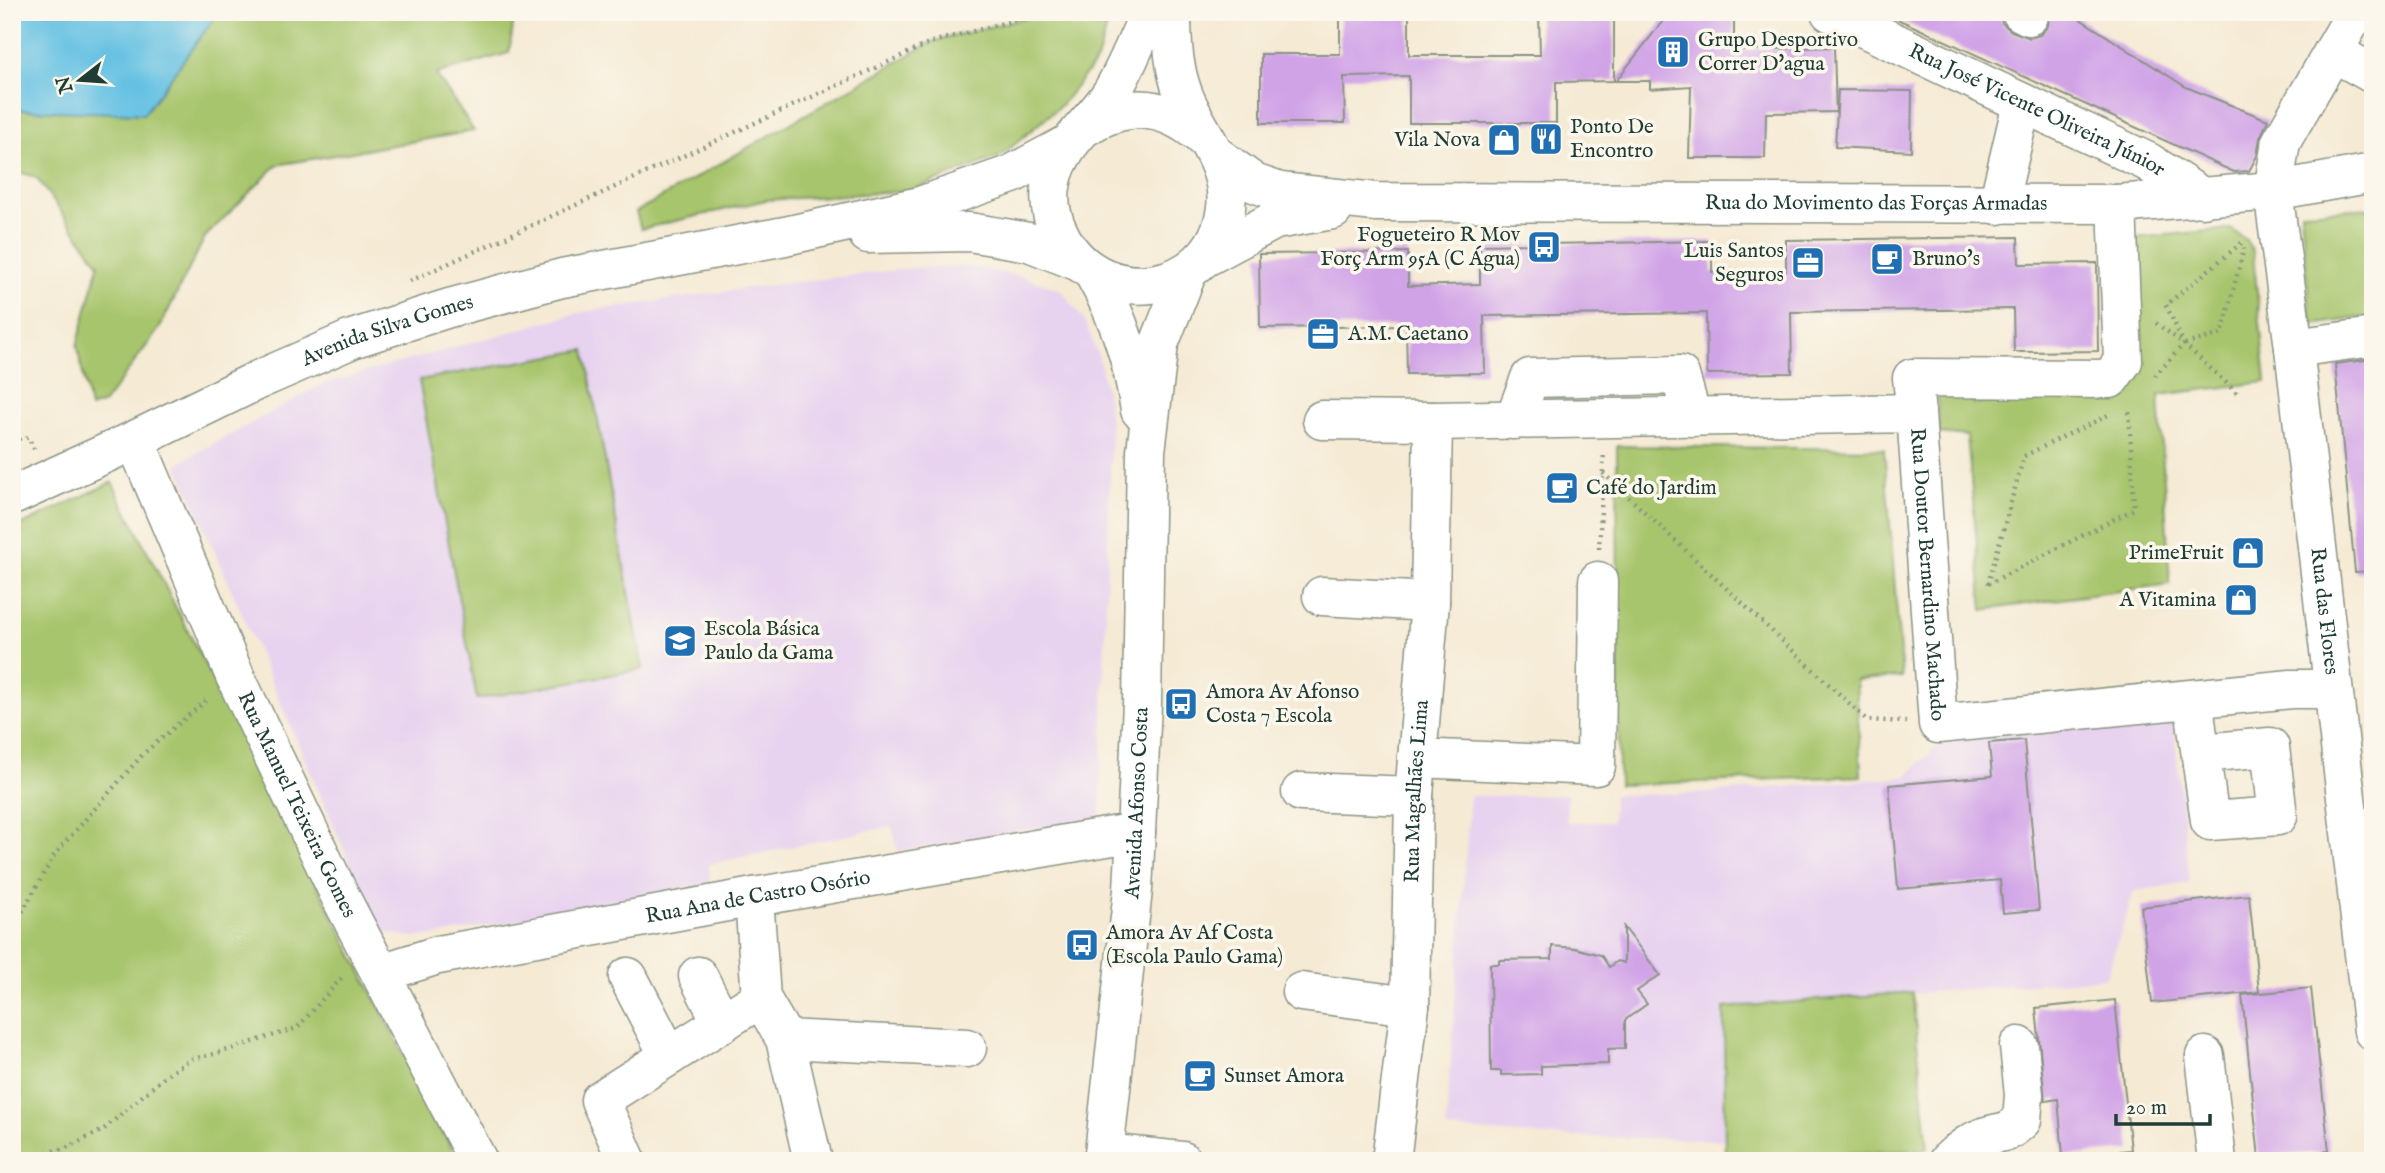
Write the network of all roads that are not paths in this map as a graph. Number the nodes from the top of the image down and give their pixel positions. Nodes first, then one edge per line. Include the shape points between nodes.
1 (1150, 12) edge
2 (1172, 12) edge
3 (1830, 12) edge
4 (2356, 12) edge
5 (2333, 52) junction
6 (2373, 74) edge
7 (2022, 103) junction
8 (1075, 136) junction
9 (1211, 148) junction
10 (2373, 173) edge
11 (2273, 191) junction
12 (2203, 198) junction
13 (1376, 202) junction
14 (2117, 204) junction
15 (1998, 205) junction
16 (785, 236) junction
17 (1195, 265) junction
18 (1086, 267) junction
19 (2373, 337) edge
20 (2294, 348) junction
21 (1916, 413) junction
22 (1692, 417) junction
23 (1322, 420) dead end
24 (1514, 420) junction
25 (1433, 421) junction
26 (135, 440) junction
27 (1146, 451) junction
28 (12, 495) edge
29 (1598, 581) road end
30 (1322, 596) dead end
31 (1430, 601) junction
32 (2332, 689) junction
33 (2193, 699) junction
34 (2201, 753) dead end
35 (1417, 758) junction
36 (1301, 792) dead end
37 (1414, 796) junction
38 (1136, 832) junction
39 (754, 897) junction
40 (2368, 944) edge
41 (374, 961) junction
42 (698, 976) dead end
43 (628, 977) dead end
44 (1301, 992) dead end
45 (761, 998) junction
46 (1409, 1006) junction
47 (722, 1023) junction
48 (2373, 1031) edge
49 (785, 1039) junction
50 (2019, 1046) dead end
51 (967, 1048) dead end
52 (670, 1056) junction
53 (2205, 1056) dead end
54 (1103, 1158) edge
55 (478, 1161) edge
56 (627, 1161) edge
57 (813, 1161) edge
58 (1182, 1161) edge
59 (1391, 1161) edge
60 (1948, 1161) edge
61 (2217, 1161) edge

1 - 8 street via 1109,97
2 - 9 street via 1172,58 1184,96
3 - 7 street, Rua José Vicente Oliveira Júnior
4 - 5 street, Rua das Flores
5 - 6 street
5 - 11 street, Rua das Flores via 2281,142
7 - 12 street, Rua José Vicente Oliveira Júnior via 2148,162
7 - 15 street
8 - 9 street via 1100,117 1142,108 1177,118
8 - 16 street via 1012,174 920,206
8 - 18 street via 1054,173 1050,204 1064,244
9 - 13 street via 1254,183 1280,192
9 - 17 street via 1223,173 1226,209 1214,244
10 - 11 street, Rua do Movimento das Forças Armadas
11 - 12 street, Rua do Movimento das Forças Armadas
11 - 20 street, Rua das Flores
12 - 14 street, Rua do Movimento das Forças Armadas
13 - 15 street, Rua do Movimento das Forças Armadas
13 - 17 street via 1275,220
14 - 15 street, Rua do Movimento das Forças Armadas
14 - 21 street via 2123,361 2110,379 1912,377
16 - 18 street via 969,233 1029,242
16 - 26 street, Avenida Silva Gomes via 562,278 449,308 352,339
17 - 18 street via 1163,282 1135,285 1114,282
17 - 27 street via 1159,344
18 - 27 street via 1110,302 1133,365
19 - 20 street
20 - 32 street, Rua das Flores
21 - 22 street, Rua Doutor Bernardino Machado
21 - 33 street, Rua Doutor Bernardino Machado via 1938,724
22 - 24 street, Rua Doutor Bernardino Machado
22 - 24 street via 1680,375 1530,379
23 - 25 street, Rua Doutor Bernardino Machado
24 - 25 street, Rua Doutor Bernardino Machado
25 - 31 street, Rua Magalhães Lima
26 - 28 street, Avenida Silva Gomes
26 - 41 street, Rua Manuel Teixeira Gomes via 235,676
27 - 38 street, Avenida Afonso Costa
29 - 35 street via 1596,766
30 - 31 street
31 - 35 street, Rua Magalhães Lima
32 - 33 street, Rua Doutor Bernardino Machado
32 - 40 street, Rua das Flores
33 - 34 street
35 - 37 street, Rua Magalhães Lima
36 - 37 street
37 - 46 street, Rua Magalhães Lima
38 - 39 street, Rua Ana de Castro Osório
38 - 54 street, Avenida Afonso Costa
39 - 41 street, Rua Ana de Castro Osório via 438,956
39 - 45 street
40 - 48 street, Rua das Flores
41 - 55 street, Rua Manuel Teixeira Gomes
42 - 47 street
43 - 52 street
44 - 46 street
45 - 47 street
45 - 49 street
46 - 59 street, Rua Magalhães Lima
47 - 52 street
49 - 51 street
49 - 57 street
50 - 60 street via 2022,1121 2010,1132 1985,1136 1962,1147
52 - 56 street via 600,1100
53 - 61 street
54 - 58 street

